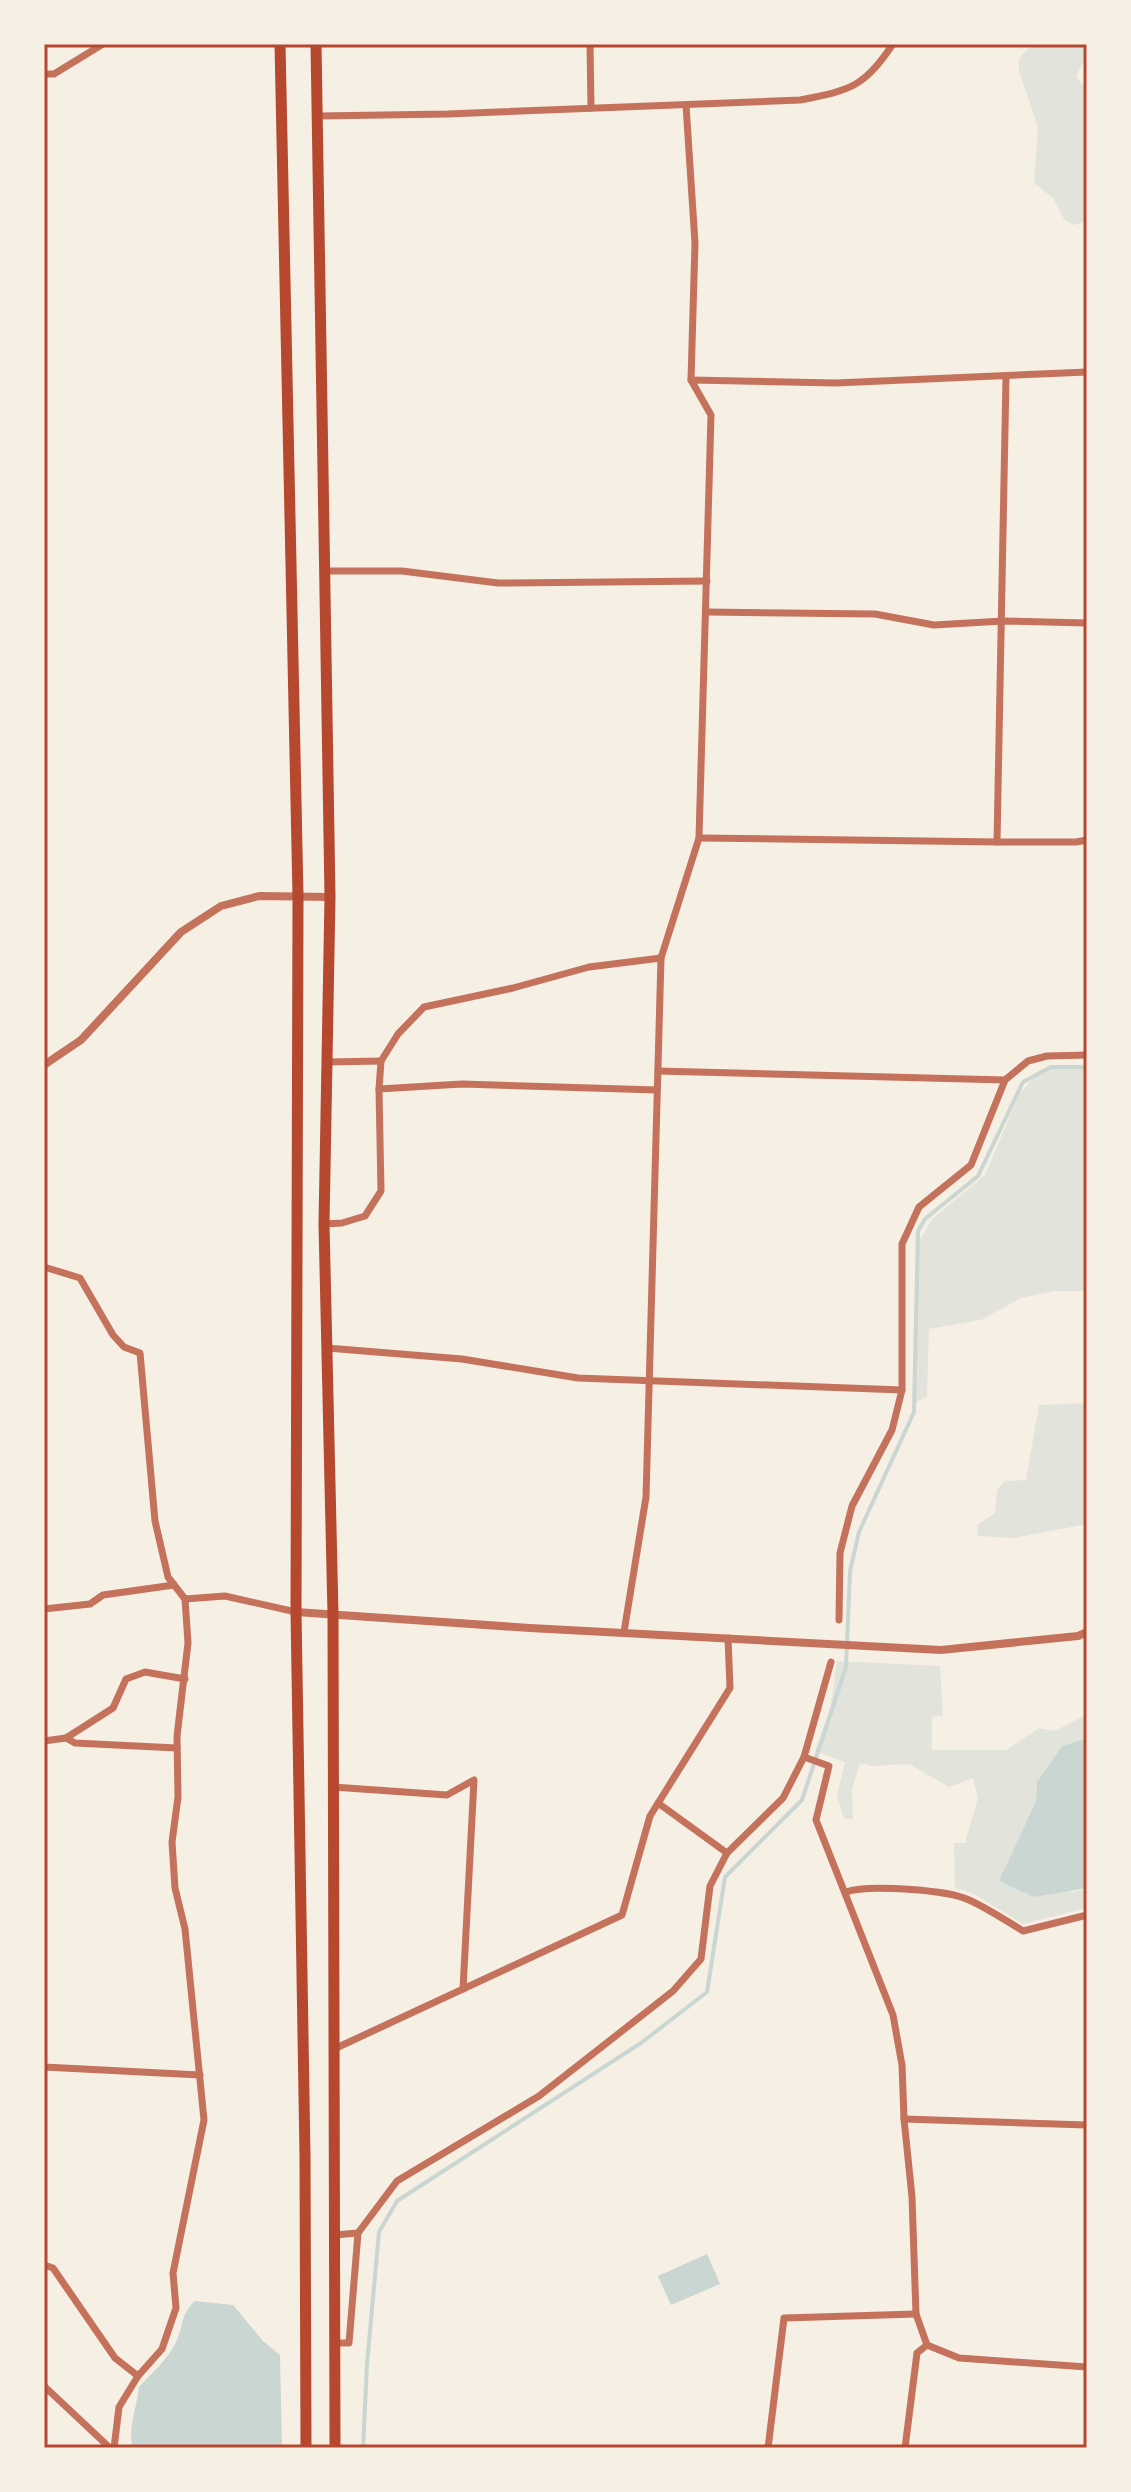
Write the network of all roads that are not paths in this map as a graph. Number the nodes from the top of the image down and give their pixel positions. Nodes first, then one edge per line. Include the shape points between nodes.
1 (103, 44) edge
2 (280, 44) edge
3 (316, 44) edge
4 (590, 44) edge
5 (893, 44) edge
6 (44, 74) edge
7 (686, 105) junction
8 (591, 108) junction
9 (318, 116) junction
10 (1087, 372) edge
11 (1006, 377) junction
12 (691, 380) junction
13 (325, 571) junction
14 (707, 581) junction
15 (707, 612) junction
16 (1003, 621) junction
17 (1087, 623) edge
18 (699, 838) junction
19 (1087, 840) edge
20 (997, 842) junction
21 (298, 896) junction
22 (330, 897) junction
23 (661, 958) junction
24 (1087, 1055) edge
25 (381, 1061) junction
26 (327, 1062) junction
27 (44, 1065) edge
28 (658, 1071) junction
29 (1005, 1080) junction
30 (379, 1089) junction
31 (657, 1090) junction
32 (324, 1224) junction
33 (44, 1267) edge
34 (327, 1348) junction
35 (648, 1383) junction
36 (902, 1390) junction
37 (174, 1585) junction
38 (185, 1599) junction
39 (44, 1609) edge
40 (296, 1612) junction
41 (333, 1614) junction
42 (839, 1620) dead end
43 (624, 1632) junction
44 (1087, 1632) edge
45 (728, 1638) junction
46 (831, 1662) dead end
47 (185, 1679) junction
48 (66, 1738) junction
49 (44, 1741) edge
50 (177, 1748) junction
51 (804, 1757) junction
52 (333, 1787) junction
53 (658, 1803) junction
54 (727, 1853) junction
55 (846, 1892) junction
56 (1087, 1915) edge
57 (463, 1989) junction
58 (333, 2049) junction
59 (44, 2067) edge
60 (200, 2075) junction
61 (904, 2119) junction
62 (1087, 2125) edge
63 (358, 2233) junction
64 (334, 2235) junction
65 (44, 2265) edge
66 (916, 2314) junction
67 (334, 2343) junction
68 (927, 2345) junction
69 (1087, 2367) edge
70 (138, 2376) junction
71 (44, 2386) edge
72 (112, 2448) edge
73 (306, 2448) edge
74 (335, 2448) edge
75 (768, 2448) edge
76 (905, 2448) edge

1 - 6 street via 54,74
2 - 21 highway
3 - 9 highway
4 - 8 street
5 - 7 street via 875,69 846,91 800,100
7 - 8 street
7 - 12 street via 695,243
8 - 9 street
9 - 13 highway
10 - 11 street
11 - 12 street via 836,383
11 - 16 street
12 - 14 street via 711,415
13 - 14 street via 402,571 498,583
13 - 22 highway
14 - 15 street
15 - 16 street via 875,614 934,625
15 - 18 street
16 - 17 street
16 - 20 street
18 - 20 street
18 - 23 street
19 - 20 street
21 - 22 street
21 - 27 street via 259,896 221,906 181,932 81,1040
21 - 40 highway
22 - 26 highway
23 - 25 street via 589,967 424,1007
23 - 28 street
24 - 29 street via 1028,1061
25 - 26 street
25 - 30 street
26 - 32 highway
28 - 29 street
28 - 31 street
29 - 36 street via 971,1165 919,1207 902,1244
30 - 31 street via 462,1084
30 - 32 street via 381,1191 365,1216
31 - 35 street
32 - 34 highway
33 - 37 street via 80,1278 113,1335 140,1353 155,1521
34 - 35 street
34 - 41 highway
35 - 36 street
35 - 43 street via 646,1497
36 - 42 street via 892,1430 852,1506 840,1553
37 - 38 street
37 - 39 street
38 - 40 street via 225,1596
38 - 47 street
40 - 41 street
40 - 73 highway
41 - 43 street
41 - 52 highway
43 - 45 street
44 - 45 street via 941,1650
45 - 53 street via 730,1688
46 - 51 street
47 - 48 street via 145,1672 126,1679 113,1708
47 - 50 street
48 - 49 street
48 - 50 street via 75,1743
50 - 60 street via 175,1888 185,1929
51 - 54 street via 783,1798
51 - 55 street via 829,1766 816,1820
52 - 57 street via 447,1795 474,1780
52 - 58 highway
53 - 54 street
53 - 57 street via 622,1915
54 - 63 street via 710,1886 701,1959 673,1991 539,2096 397,2181
55 - 56 street via 882,1888 967,1898 1023,1931
55 - 61 street via 893,2015
57 - 58 street
58 - 64 highway
59 - 60 street
60 - 70 street via 204,2120 173,2273 176,2308 162,2349
61 - 62 street
61 - 66 street
63 - 64 street
63 - 67 street via 349,2343
64 - 67 highway
65 - 70 street via 53,2268 115,2358
66 - 68 street
66 - 75 street via 784,2318
67 - 74 highway
68 - 69 street via 959,2358
68 - 76 street via 917,2353
70 - 72 street via 119,2407
71 - 72 street

